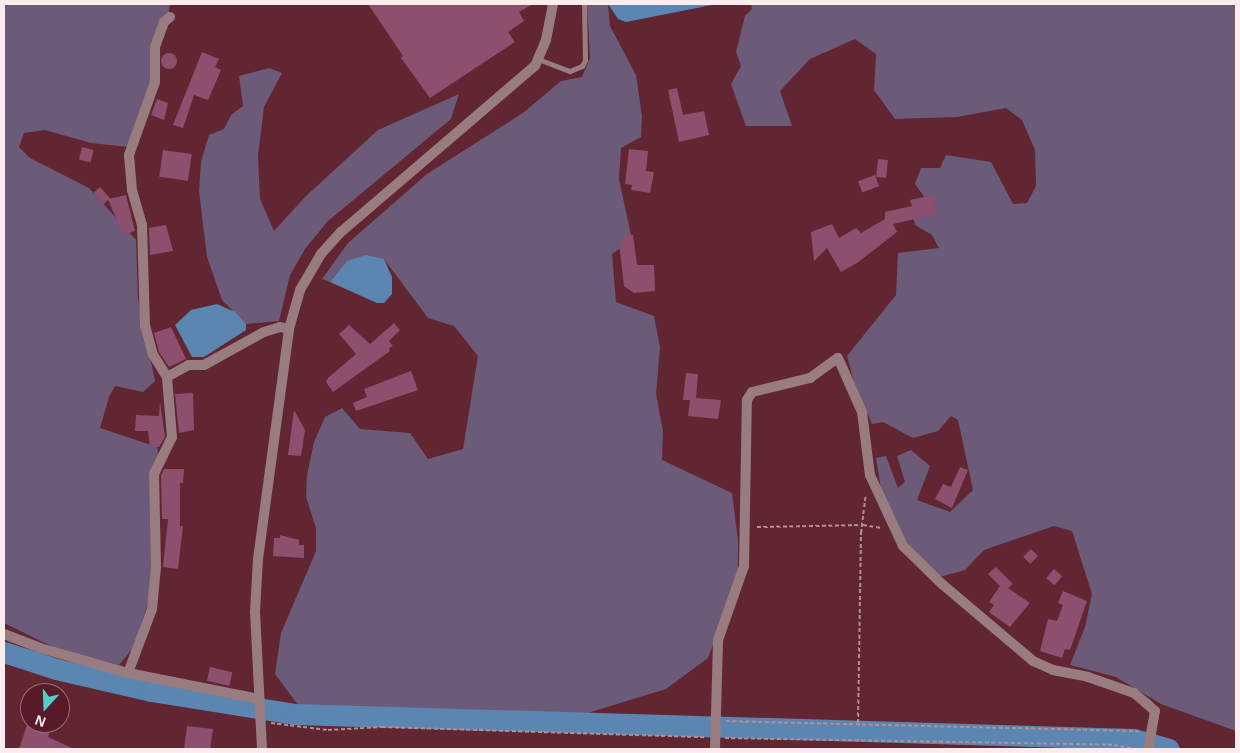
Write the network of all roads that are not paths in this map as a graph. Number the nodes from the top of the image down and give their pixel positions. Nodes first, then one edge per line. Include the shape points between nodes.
1 (552, 4) edge
2 (584, 4) edge
3 (170, 17) dead end
4 (538, 59) junction
5 (289, 329) junction
6 (167, 377) junction
7 (4, 634) edge
8 (128, 673) junction
9 (259, 703) junction
10 (262, 749) edge
11 (716, 749) edge
12 (1148, 749) edge

1 - 4 street via 551,23
2 - 4 lane via 585,60 582,66 570,71
3 - 6 street via 164,22 155,47 156,82 129,155 132,190 142,225 145,326 153,355
4 - 5 street via 524,77 341,232 309,271
5 - 6 street via 264,332 204,365 189,365
5 - 9 street via 258,559 255,612
6 - 8 street via 172,437 154,474 156,567 152,609
7 - 8 street via 40,648
8 - 9 street
9 - 10 street
11 - 12 street via 718,640 744,566 747,400 752,392 810,378 838,358 862,412 870,475 903,546 942,584 1033,661 1053,670 1088,677 1134,693 1155,711

